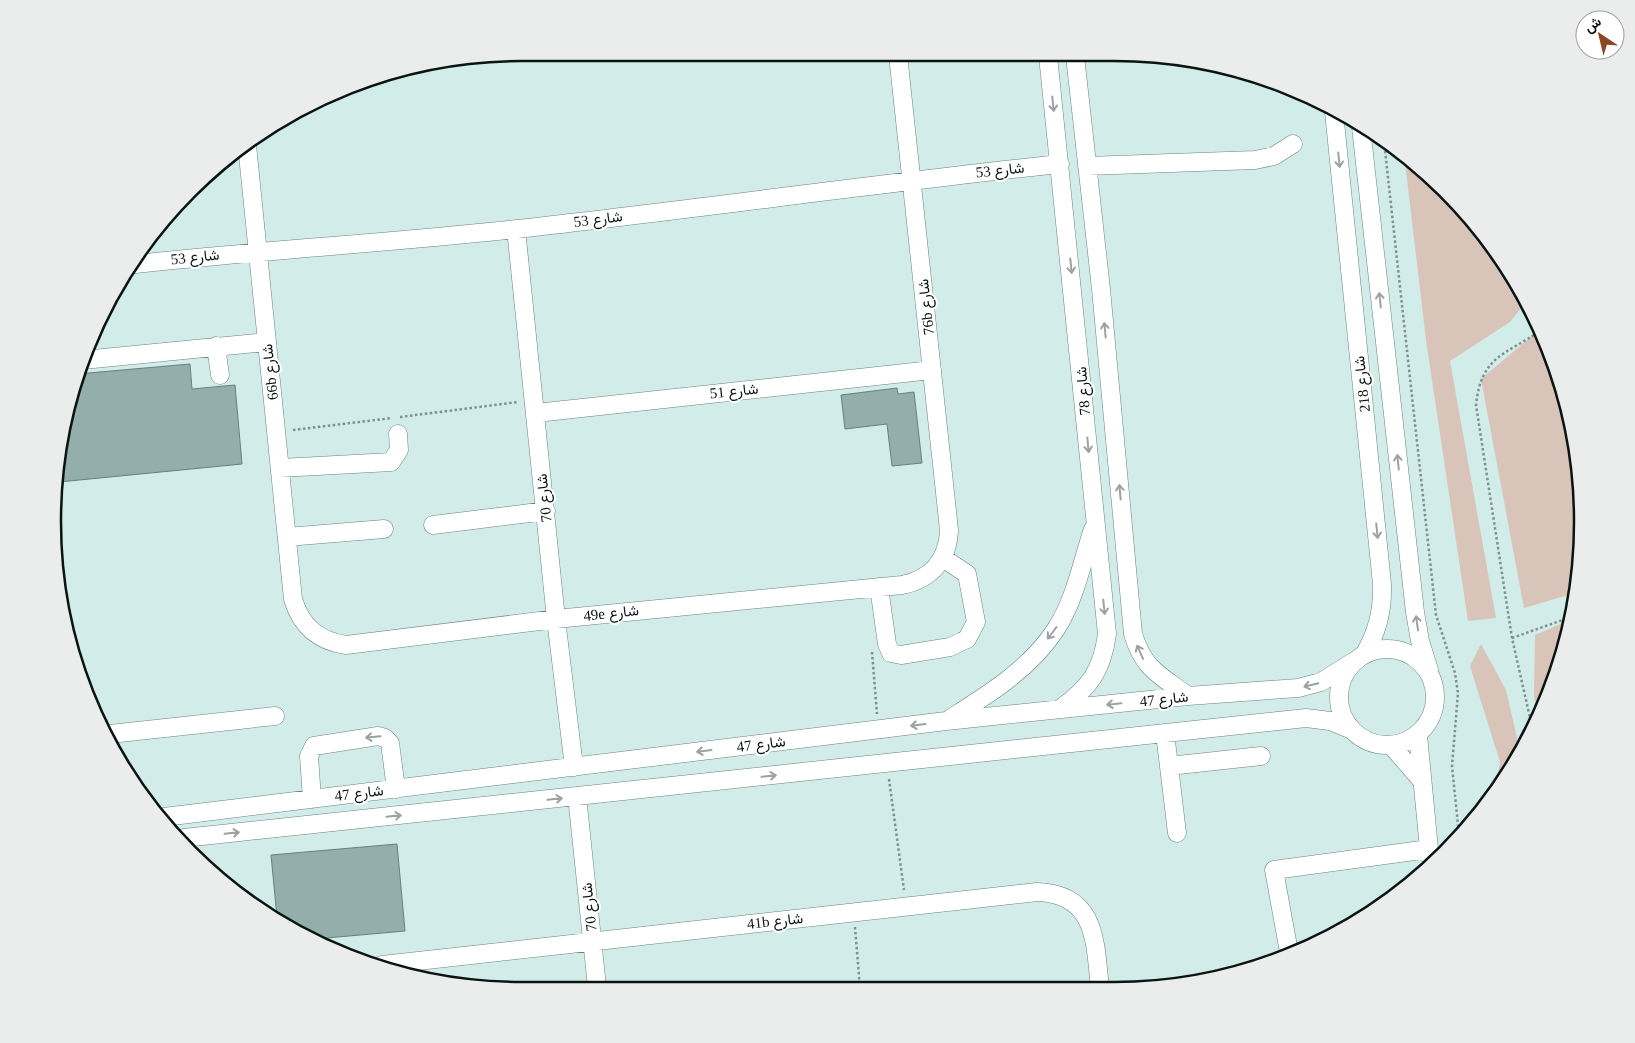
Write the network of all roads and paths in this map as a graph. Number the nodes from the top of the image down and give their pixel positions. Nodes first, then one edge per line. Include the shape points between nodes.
1 (899, 61) edge
2 (1049, 61) edge
3 (1060, 61) edge
4 (1076, 61) edge
5 (1335, 118) edge
6 (1082, 123) junction
7 (1362, 134) edge
8 (1292, 144) dead end
9 (1385, 150) edge
10 (248, 151) edge
11 (1060, 164) junction
12 (1087, 166) junction
13 (912, 179) junction
14 (516, 229) junction
15 (258, 250) junction
16 (141, 263) edge
17 (1534, 335) edge
18 (267, 342) junction
19 (216, 346) junction
20 (91, 359) edge
21 (932, 370) junction
22 (220, 375) dead end
23 (535, 406) junction
24 (277, 433) junction
25 (398, 434) dead end
26 (280, 468) junction
27 (546, 510) junction
28 (1095, 523) junction
29 (433, 525) dead end
30 (384, 530) dead end
31 (287, 537) junction
32 (943, 558) junction
33 (878, 587) junction
34 (293, 599) joint
35 (556, 619) junction
36 (1563, 620) edge
37 (1512, 638) junction
38 (872, 645) dead end
39 (1359, 658) junction
40 (1429, 670) junction
41 (1188, 696) junction
42 (1059, 710) junction
43 (276, 716) dead end
44 (1530, 717) edge
45 (946, 721) junction
46 (878, 730) junction
47 (1352, 730) junction
48 (1165, 733) junction
49 (113, 734) edge
50 (1418, 735) junction
51 (1391, 745) junction
52 (1261, 756) dead end
53 (887, 763) junction
54 (1169, 766) junction
55 (574, 767) junction
56 (1422, 781) junction
57 (396, 789) junction
58 (577, 796) junction
59 (312, 799) junction
60 (168, 817) edge
61 (1458, 827) edge
62 (1176, 833) dead end
63 (187, 838) edge
64 (1431, 855) edge
65 (1428, 857) edge
66 (907, 907) junction
67 (854, 912) junction
68 (592, 942) junction
69 (1288, 948) edge
70 (397, 964) edge
71 (596, 982) edge
72 (860, 982) edge
73 (1099, 982) edge

1 - 13 street, 76b شارع
2 -> 11 street, شارع 78
3 - 6 street via 1071,106
4 - 6 street, شارع 78
5 -> 39 street, شارع 218 via 1383,598 1378,627
6 - 12 street, شارع 78
40 -> 7 street via 1416,619
8 - 12 street via 1274,156 1255,160
9 - 61 path via 1436,615 1455,673 1458,693 1452,766
10 - 15 street, 66b شارع
11 - 13 street, شارع 53
11 -> 28 street, شارع 78
41 -> 12 street, شارع 78 via 1145,664 1133,634
13 - 14 street, شارع 53
13 - 21 street, 76b شارع
14 - 15 street, شارع 53
14 - 23 street, شارع 70
15 - 16 street, شارع 53
15 - 18 street, 66b شارع
17 - 37 path via 1494,360 1479,386 1476,405
18 - 19 street
18 - 24 street, 66b شارع
19 - 20 street
19 - 22 street
21 - 23 street, شارع 51
21 - 32 street, 76b شارع via 949,530
23 - 24 path
23 - 27 street, شارع 70
24 - 26 street, 66b شارع
25 - 26 street via 400,450 391,462
26 - 31 street, 66b شارع
27 - 29 street
27 - 35 street, شارع 70
28 -> 42 street, شارع 78 via 1107,634 1104,656 1096,676
28 -> 45 street via 1068,606 1056,630 1008,679
30 - 31 street
31 - 34 street, 66b شارع
32 - 33 street, 49e شارع via 921,579
32 - 33 street via 967,574 976,622 972,634 957,645 900,655 891,653
33 - 35 street, 49e شارع
34 - 35 street, 49e شارع via 311,632 327,641 346,645
35 - 55 street, شارع 70
36 - 37 path
37 - 44 path
38 - 46 path
39 - 40 street via 1378,649 1393,648 1413,656
39 -> 41 street, شارع 47 via 1321,682 1298,688
39 - 47 street via 1342,680 1339,701
40 - 50 street via 1436,698 1434,712
41 -> 42 street, شارع 47
42 - 45 street, شارع 47
43 - 49 street
45 -> 46 street, شارع 47
46 -> 55 street, شارع 47
47 - 48 street, شارع 47 via 1330,721 1306,718
47 - 51 street via 1363,739
48 - 53 street, شارع 47
48 - 54 street
50 - 51 street
50 - 56 street
51 - 56 street
52 - 54 street
58 -> 53 street, شارع 47
53 - 66 path
54 - 62 street
55 - 57 street, شارع 47
56 - 64 street
57 - 59 street, شارع 47
57 -> 59 street via 390,743 382,736 369,737 318,744 312,748 309,756
63 -> 58 street, شارع 47
58 - 68 street, شارع 70
59 - 60 street, شارع 47
65 - 69 street via 1274,870
66 - 67 street, 41b شارع
66 - 73 street, 41b شارع via 1036,892 1060,895 1080,908 1093,929
67 - 68 street, 41b شارع
67 - 72 path
68 - 70 street, 41b شارع
68 - 71 street, شارع 70

